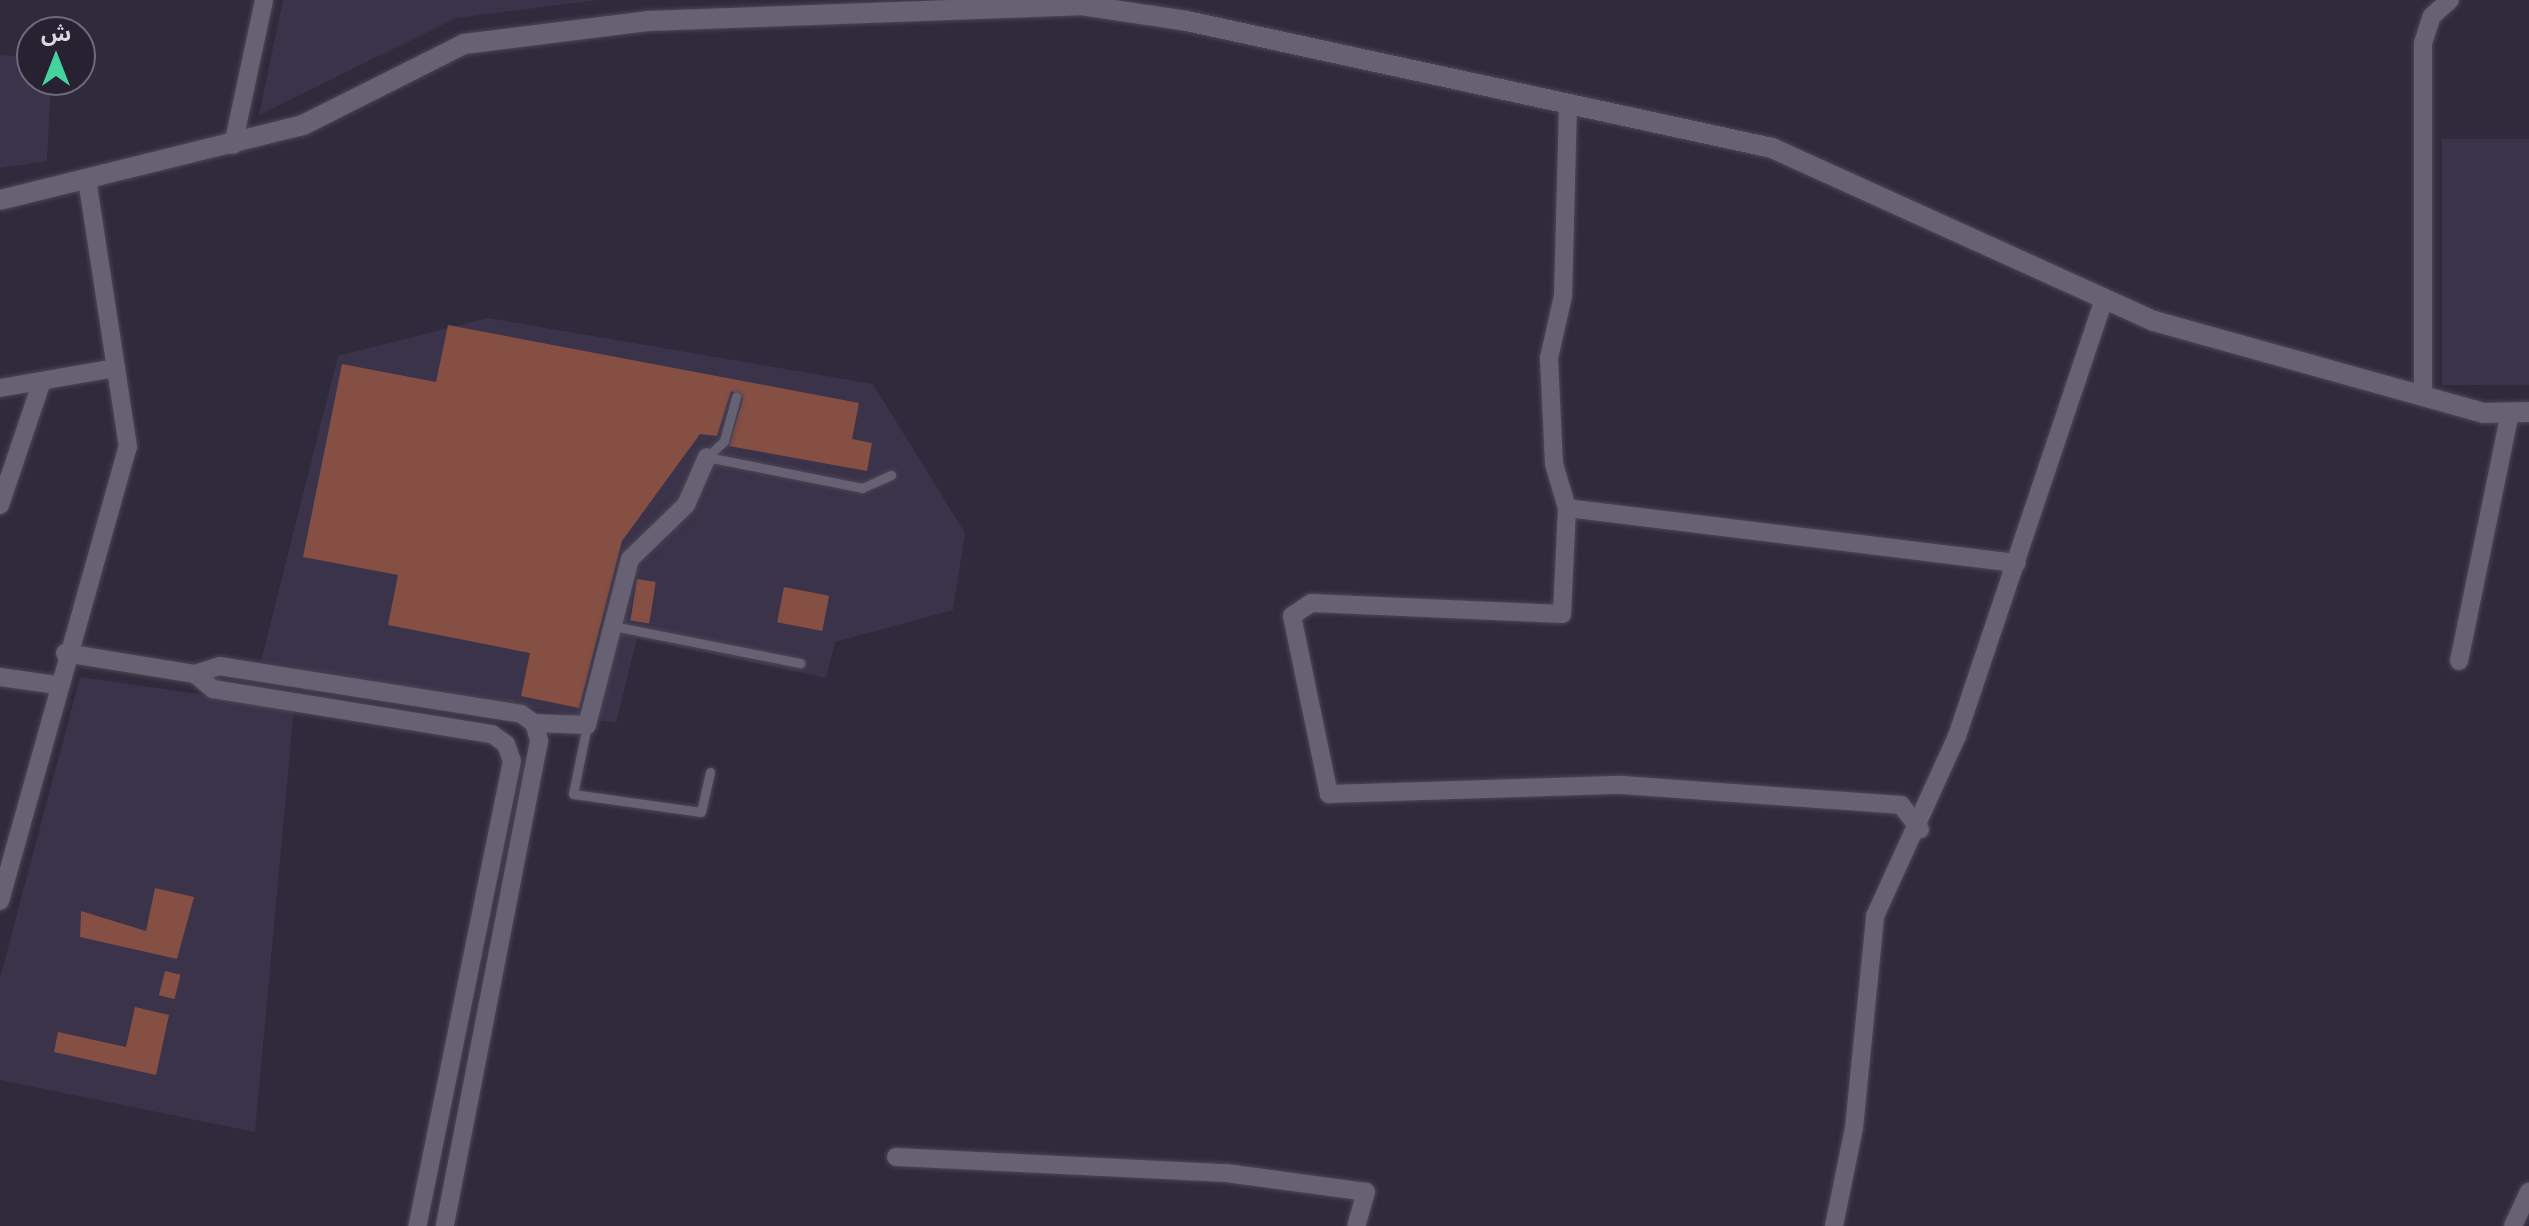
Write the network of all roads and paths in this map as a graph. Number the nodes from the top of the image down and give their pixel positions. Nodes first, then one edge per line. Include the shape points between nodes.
1 (264, 0) edge
2 (2450, 0) edge
3 (1082, 2) edge
4 (1568, 106) junction
5 (233, 145) junction
6 (87, 180) junction
7 (0, 200) edge
8 (2104, 298) junction
9 (116, 368) junction
10 (42, 381) junction
11 (0, 388) edge
12 (2423, 396) junction
13 (736, 397) dead end
14 (2520, 412) edge
15 (707, 457) junction
16 (891, 475) dead end
17 (0, 505) edge
18 (1567, 508) junction
19 (2017, 563) junction
20 (613, 626) junction
21 (65, 653) junction
22 (2459, 661) dead end
23 (800, 663) dead end
24 (195, 674) junction
25 (0, 677) edge
26 (56, 685) junction
27 (534, 723) junction
28 (587, 725) junction
29 (710, 772) dead end
30 (1920, 829) junction
31 (0, 901) edge
32 (896, 1157) dead end
33 (2529, 1192) edge
34 (417, 1226) edge
35 (445, 1226) edge
36 (1356, 1226) edge
37 (1834, 1226) edge
38 (2513, 1226) edge

1 - 5 street
2 - 12 street via 2432,16 2423,43
3 - 4 main road
3 - 5 main road via 648,21 464,44 303,125
4 - 8 main road via 1772,148
4 - 18 street via 1563,296 1549,358 1554,464
5 - 6 main road
6 - 7 main road
6 - 9 street
8 - 12 main road via 2154,321
8 - 19 street
9 - 10 street
9 - 21 street via 128,447
10 - 11 street
10 - 17 street
12 - 14 main road
13 - 15 lane via 724,441
14 - 22 street
15 - 16 lane via 862,488
15 - 20 street via 686,505 630,559
18 - 19 street
18 - 30 street via 1562,614 1311,603 1292,616 1329,794 1622,785 1901,805
19 - 30 street
20 - 23 lane
20 - 28 street
21 - 24 street
21 - 26 street
24 - 27 street via 219,666 521,714
24 - 34 street via 213,689 492,734 506,744 512,761
25 - 26 street
26 - 31 street
27 - 28 street
27 - 35 street via 539,741
28 - 29 lane via 573,794 701,812
30 - 37 street via 1875,916 1854,1128
32 - 36 street via 1226,1173 1366,1192
33 - 38 street

